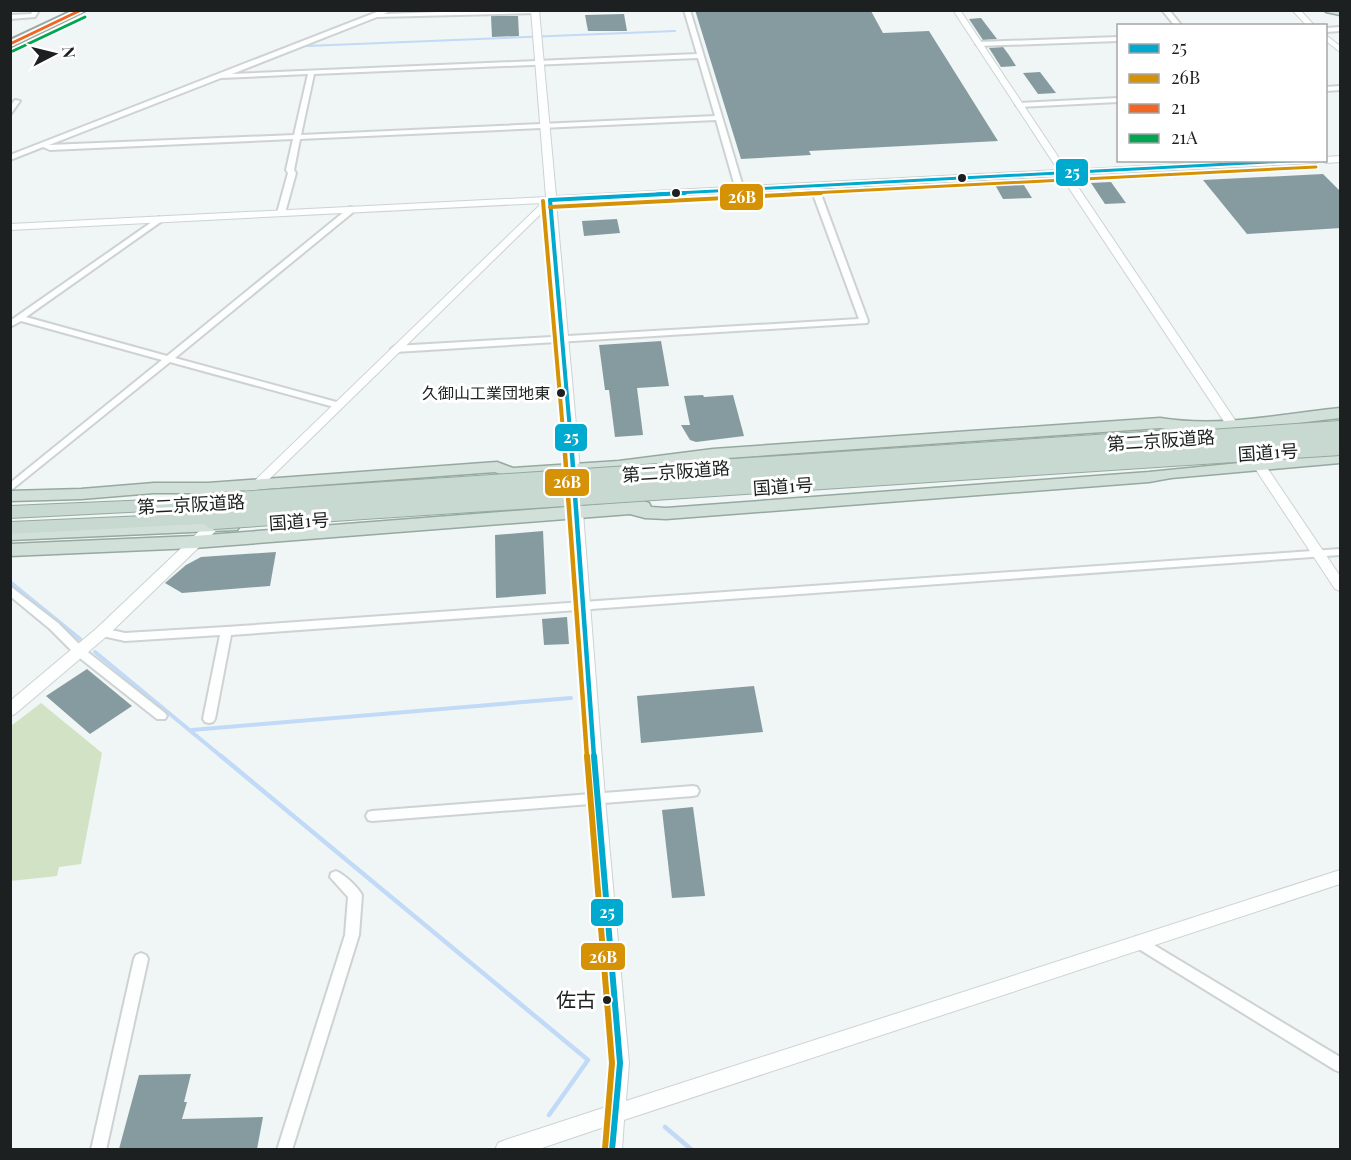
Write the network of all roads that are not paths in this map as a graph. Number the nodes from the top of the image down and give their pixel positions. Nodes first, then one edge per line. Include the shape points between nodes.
1 (36, 10) edge
2 (82, 10) edge
3 (389, 10) edge
4 (543, 10) edge
5 (687, 10) edge
6 (956, 10) edge
7 (1165, 10) edge
8 (1295, 10) edge
9 (1330, 10) edge
10 (535, 11) edge
11 (1341, 12) edge
12 (377, 15) junction
13 (10, 17) edge
14 (1177, 24) edge
15 (1310, 24) edge
16 (1327, 38) edge
17 (1117, 39) edge
18 (979, 44) junction
19 (10, 45) edge
20 (1341, 50) edge
21 (701, 56) junction
22 (539, 63) junction
23 (311, 74) junction
24 (222, 75) junction
25 (1117, 100) edge
26 (17, 101) dead end
27 (1019, 105) junction
28 (10, 113) edge
29 (719, 118) junction
30 (544, 126) junction
31 (297, 137) junction
32 (44, 145) junction
33 (10, 158) edge
34 (1290, 162) edge
35 (1065, 174) junction
36 (814, 186) junction
37 (740, 190) junction
38 (550, 200) junction
39 (353, 210) junction
40 (281, 213) junction
41 (159, 219) junction
42 (10, 227) edge
43 (19, 318) junction
44 (10, 324) edge
45 (564, 341) junction
46 (395, 350) junction
47 (169, 359) junction
48 (337, 405) junction
49 (1341, 413) edge
50 (1304, 418) junction
51 (1341, 425) edge
52 (1185, 429) junction
53 (1235, 429) junction
54 (1148, 435) junction
55 (1341, 447) edge
56 (661, 459) junction
57 (1255, 460) junction
58 (1336, 461) edge
59 (1140, 462) junction
60 (693, 470) junction
61 (511, 473) junction
62 (574, 473) junction
63 (1171, 473) junction
64 (452, 481) junction
65 (10, 488) edge
66 (207, 488) junction
67 (252, 489) junction
68 (714, 491) junction
69 (10, 496) edge
70 (96, 506) junction
71 (576, 506) junction
72 (631, 508) junction
73 (456, 509) junction
74 (10, 510) edge
75 (484, 521) junction
76 (212, 527) junction
77 (15, 532) edge
78 (194, 542) junction
79 (48, 549) junction
80 (10, 550) edge
81 (1341, 552) edge
82 (1319, 554) junction
83 (1341, 586) edge
84 (10, 590) edge
85 (583, 607) junction
86 (102, 632) junction
87 (226, 632) junction
88 (80, 652) junction
89 (10, 710) edge
90 (161, 716) dead end
91 (209, 719) dead end
92 (693, 791) dead end
93 (597, 798) junction
94 (372, 816) dead end
95 (336, 877) dead end
96 (1341, 877) edge
97 (1139, 942) junction
98 (141, 958) dead end
99 (1341, 1065) edge
100 (615, 1112) junction
101 (98, 1149) edge
102 (284, 1149) edge
103 (505, 1149) edge
104 (612, 1149) edge

1 - 13 street via 33,16
2 - 19 main road
3 - 12 street
4 - 10 street
5 - 21 street
6 - 18 street
7 - 14 street
8 - 15 street
9 - 11 highway
10 - 12 street
10 - 22 street
12 - 24 street
16 - 20 street
17 - 18 street
18 - 27 street
21 - 22 street
21 - 29 street
22 - 23 street
22 - 30 street
23 - 24 street
23 - 31 street
24 - 32 street
25 - 27 street
26 - 28 street
27 - 35 street
29 - 30 street
29 - 37 street
30 - 31 street
30 - 38 street
31 - 32 street via 50,148
31 - 40 street
32 - 33 street
34 - 35 street
35 - 36 street
35 - 53 street
36 - 37 street
36 - 45 street via 864,321
37 - 38 street
38 - 39 street
38 - 45 street
38 - 46 street
39 - 40 street
39 - 47 street
40 - 41 street
41 - 42 street
41 - 43 street
43 - 44 street
43 - 47 street
45 - 46 street
45 - 62 street
46 - 48 street
47 - 48 street
47 - 65 street
48 - 67 street
49 - 50 highway
50 - 51 highway
50 - 53 highway
51 - 53 highway, 国道1号
51 - 74 highway, 第二京阪道路, bridge via 209,504
52 - 53 highway
52 - 54 highway
52 - 56 highway via 1160,423
53 - 54 highway, 国道1号
53 - 57 street
54 - 60 highway, 国道1号
55 - 57 highway, 国道1号
55 - 77 highway, 第二京阪道路, bridge
56 - 60 highway
56 - 62 highway
57 - 58 highway
57 - 59 highway, 国道1号
57 - 63 highway
57 - 82 street
59 - 63 highway
59 - 68 highway, 国道1号
60 - 62 highway, 国道1号
61 - 62 highway
61 - 64 highway
61 - 67 highway via 497,466
62 - 64 highway, 国道1号
62 - 71 street
63 - 72 highway via 648,515
64 - 67 highway, 国道1号
66 - 67 highway
66 - 69 highway
66 - 70 highway
67 - 70 highway, 国道1号
67 - 76 street
68 - 71 highway, 国道1号
68 - 72 highway via 670,504
70 - 74 highway, 国道1号
71 - 72 highway
71 - 73 highway, 国道1号
71 - 75 highway
71 - 85 street
73 - 75 highway
73 - 76 highway, 国道1号
75 - 78 highway
76 - 77 highway, 国道1号
76 - 78 street
77 - 79 highway
78 - 79 highway
78 - 86 street
79 - 80 highway
81 - 82 street
82 - 83 street
82 - 85 street
84 - 88 street
85 - 87 street
85 - 93 street
86 - 87 street via 125,637
86 - 88 street
87 - 91 street
88 - 89 street
88 - 90 street
92 - 93 street
93 - 94 street
93 - 100 street via 620,1064
95 - 102 street via 356,895 352,935
96 - 97 street
97 - 99 street
97 - 100 street
98 - 101 street
100 - 103 street
100 - 104 street

